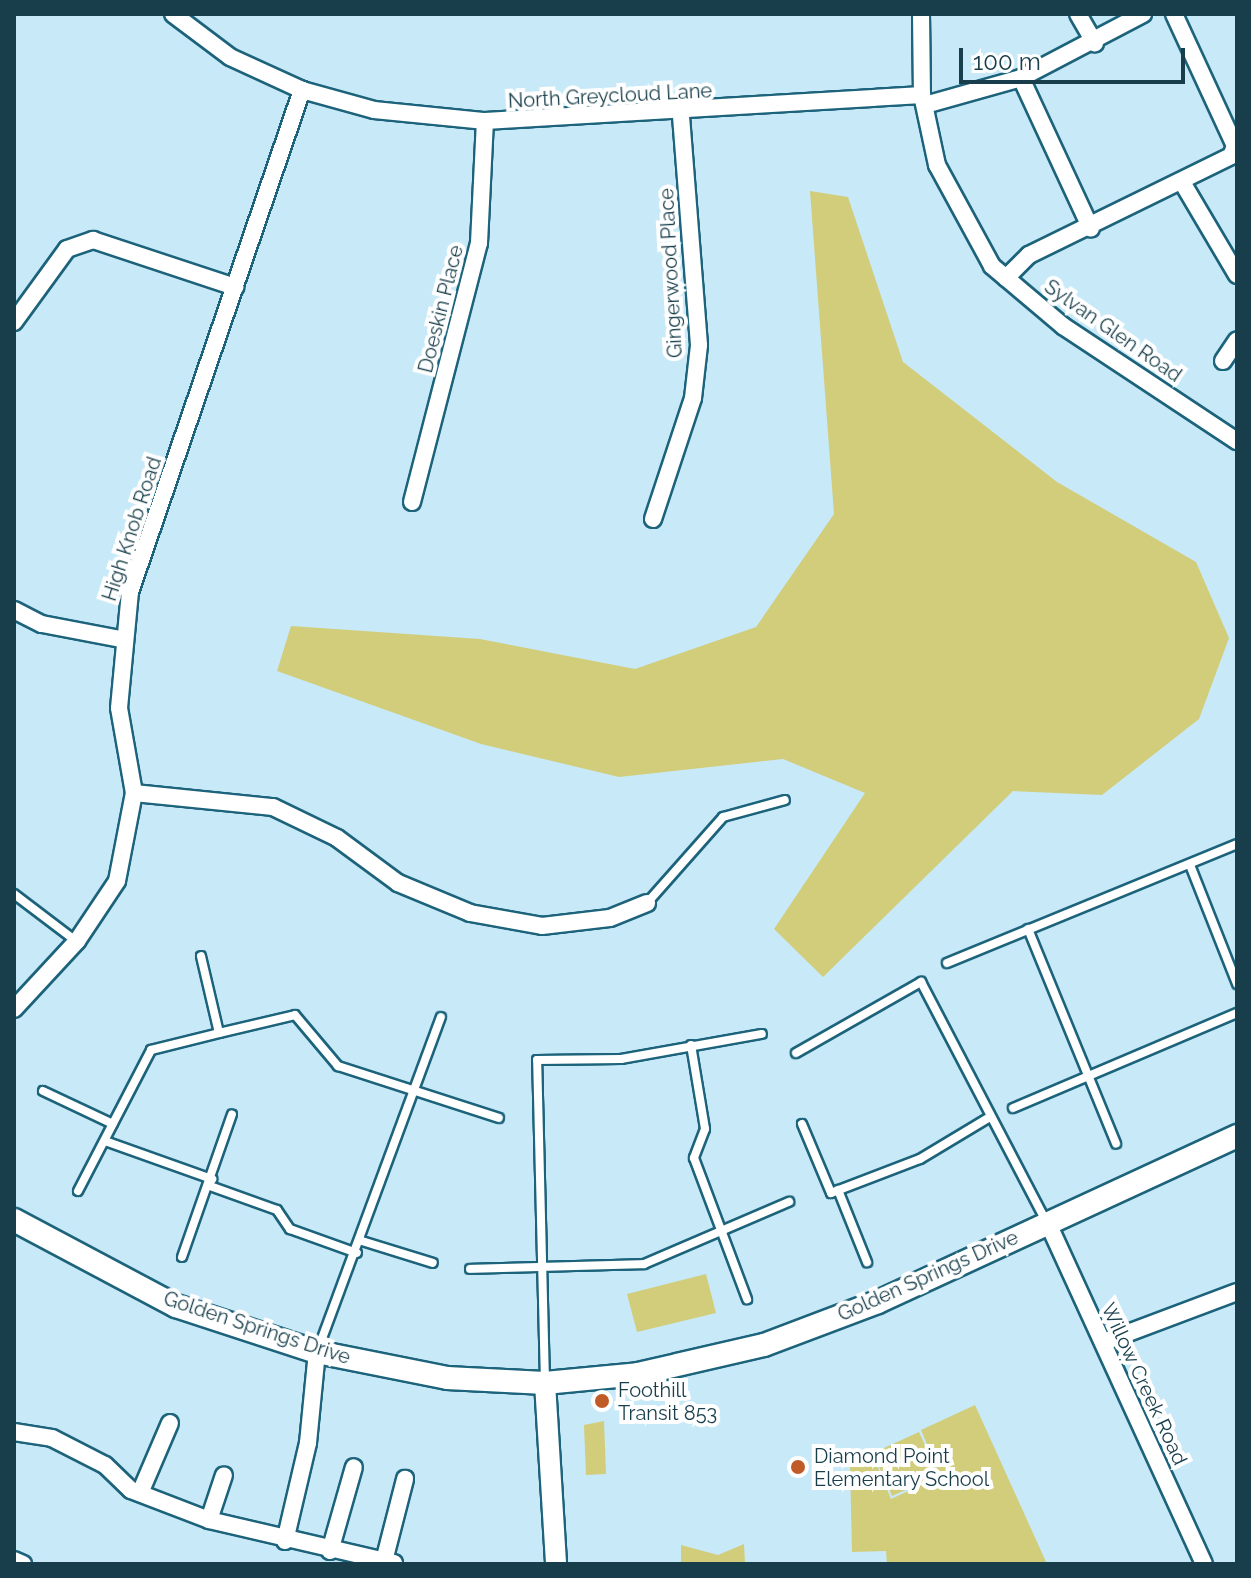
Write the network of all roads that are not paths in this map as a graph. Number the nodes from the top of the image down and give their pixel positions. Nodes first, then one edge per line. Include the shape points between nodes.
1 (173, 14) edge
2 (921, 14) edge
3 (1078, 14) edge
4 (1143, 14) edge
5 (1174, 14) edge
6 (1095, 43) junction
7 (1021, 78) junction
8 (302, 90) junction
9 (923, 100) junction
10 (681, 114) junction
11 (485, 121) junction
12 (1182, 182) junction
13 (1091, 229) junction
14 (1237, 275) edge
15 (1006, 278) junction
16 (235, 287) junction
17 (14, 322) edge
18 (1237, 340) edge
19 (1223, 361) dead end
20 (1237, 441) edge
21 (412, 502) dead end
22 (653, 519) dead end
23 (14, 610) edge
24 (121, 639) junction
25 (134, 793) junction
26 (785, 800) dead end
27 (1237, 844) edge
28 (1190, 865) junction
29 (14, 894) edge
30 (647, 903) joint
31 (1028, 929) junction
32 (77, 941) junction
33 (201, 956) dead end
34 (947, 963) dead end
35 (1237, 984) edge
36 (14, 1009) edge
37 (1237, 1013) edge
38 (441, 1017) dead end
39 (219, 1033) junction
40 (762, 1034) dead end
41 (691, 1045) junction
42 (796, 1053) dead end
43 (1088, 1074) junction
44 (43, 1091) dead end
45 (415, 1091) junction
46 (1013, 1108) dead end
47 (232, 1114) dead end
48 (990, 1117) junction
49 (499, 1118) dead end
50 (113, 1124) junction
51 (802, 1124) dead end
52 (1237, 1136) edge
53 (105, 1141) junction
54 (1116, 1144) dead end
55 (211, 1182) junction
56 (838, 1190) junction
57 (78, 1191) dead end
58 (789, 1202) dead end
59 (14, 1220) edge
60 (1047, 1221) junction
61 (723, 1231) junction
62 (362, 1241) junction
63 (357, 1253) junction
64 (182, 1257) dead end
65 (867, 1262) dead end
66 (433, 1263) dead end
67 (540, 1267) junction
68 (470, 1269) dead end
69 (1237, 1292) edge
70 (747, 1299) dead end
71 (1104, 1342) junction
72 (317, 1352) junction
73 (545, 1383) junction
74 (170, 1423) dead end
75 (14, 1432) edge
76 (354, 1467) dead end
77 (224, 1475) dead end
78 (405, 1479) dead end
79 (140, 1493) junction
80 (209, 1520) junction
81 (285, 1541) junction
82 (330, 1551) junction
83 (14, 1560) edge
84 (389, 1562) edge
85 (23, 1564) edge
86 (556, 1564) edge
87 (1204, 1564) edge

1 - 8 street, North Greycloud Lane via 230,57
2 - 9 street, Sylvan Glen Road
3 - 6 street
4 - 6 street, North Greycloud Lane
5 - 12 street via 1235,146 1231,156
6 - 7 street, North Greycloud Lane
7 - 9 street, North Greycloud Lane
7 - 13 street
8 - 11 street, North Greycloud Lane via 374,110
8 - 16 street, High Knob Road
9 - 10 street, North Greycloud Lane
9 - 15 street, Sylvan Glen Road via 937,165 961,220
10 - 11 street, North Greycloud Lane
10 - 22 street, Gingerwood Place via 699,345 693,398
11 - 21 street, Doeskin Place via 479,243
12 - 13 street
12 - 14 street
13 - 15 street via 1029,255
15 - 20 street, Sylvan Glen Road via 1063,326
16 - 17 street via 93,240 67,249
16 - 24 street, High Knob Road
18 - 19 street
23 - 24 street via 42,624
24 - 25 street, High Knob Road via 119,708
25 - 30 street via 273,807 337,838 398,883 470,913 542,926 610,918
25 - 32 street, High Knob Road via 117,881
26 - 30 lane via 723,817
27 - 28 lane
28 - 31 lane
28 - 35 lane
29 - 32 lane
31 - 34 lane
31 - 43 lane
32 - 36 street, High Knob Road
33 - 39 lane
37 - 43 lane
38 - 45 lane
39 - 45 lane via 295,1015 338,1066
39 - 50 lane via 151,1050
40 - 41 lane
41 - 61 lane via 705,1129 694,1158
41 - 67 lane via 621,1059 537,1060
42 - 48 lane via 921,982
43 - 46 lane
43 - 54 lane
44 - 50 lane
45 - 49 lane
45 - 62 lane
47 - 55 lane
48 - 56 lane via 920,1159
48 - 60 lane
50 - 53 lane
51 - 56 lane via 831,1193
52 - 60 main road, Golden Springs Drive
53 - 55 lane
53 - 57 lane
55 - 63 lane via 277,1210 290,1229
55 - 64 lane
56 - 65 lane
58 - 61 lane
59 - 72 main road, Golden Springs Drive via 176,1306
60 - 71 street, Willow Creek Road
60 - 73 main road, Golden Springs Drive via 878,1302 764,1345 638,1374
61 - 67 lane via 644,1264
61 - 70 lane
62 - 63 lane
62 - 66 lane
63 - 72 lane
67 - 68 lane
67 - 73 lane
69 - 71 street
71 - 87 street, Willow Creek Road
72 - 73 main road, Golden Springs Drive via 447,1378
72 - 81 street via 308,1443
73 - 86 street
74 - 79 street
75 - 79 street via 52,1438
76 - 82 street
77 - 80 street
78 - 84 street
79 - 80 street
80 - 81 street
81 - 82 street
82 - 84 street
83 - 85 street

